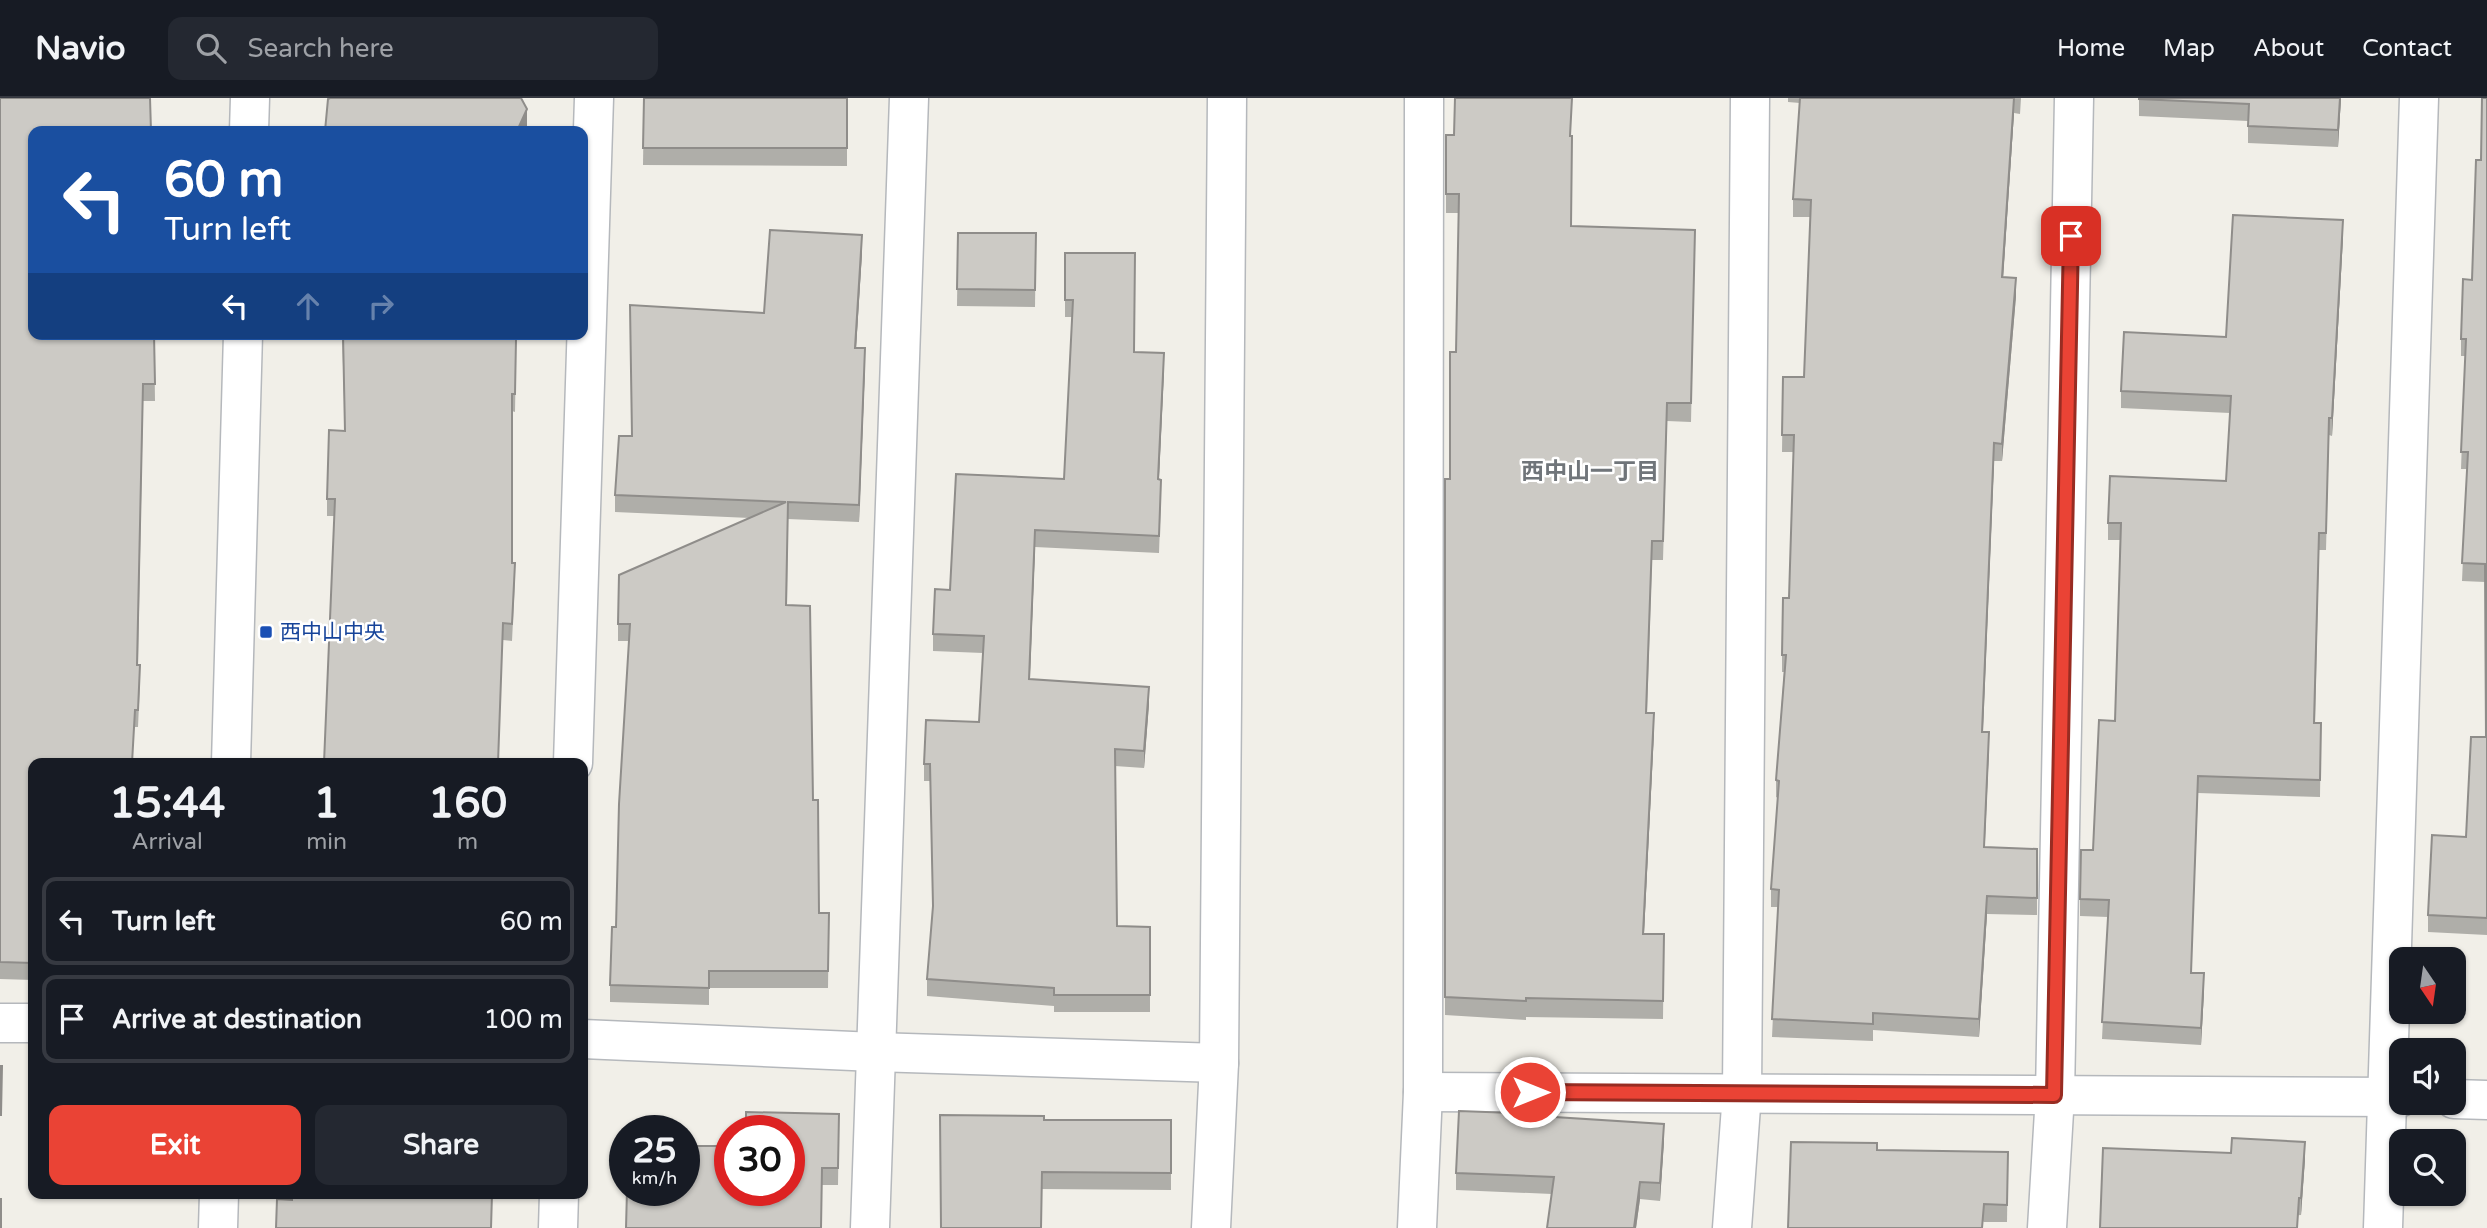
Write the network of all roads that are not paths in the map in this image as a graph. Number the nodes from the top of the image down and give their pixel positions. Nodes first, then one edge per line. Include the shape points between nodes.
1 (250, 98) edge
2 (594, 98) edge
3 (909, 98) edge
4 (1227, 98) edge
5 (1424, 98) edge
6 (1750, 98) edge
7 (2074, 98) edge
8 (2419, 98) edge
9 (249, 126) edge
10 (588, 288) edge
11 (243, 340) edge
12 (586, 340) edge
13 (231, 758) edge
14 (573, 758) edge
15 (0, 1023) edge
16 (28, 1023) edge
17 (2396, 1038) edge
18 (588, 1039) edge
19 (875, 1052) junction
20 (1219, 1063) junction
21 (1423, 1092) junction
22 (1742, 1093) junction
23 (2054, 1095) junction
24 (2389, 1097) edge
25 (2466, 1099) edge
26 (2487, 1100) edge
27 (2393, 1115) edge
28 (219, 1199) edge
29 (559, 1199) edge
30 (218, 1228) edge
31 (558, 1228) edge
32 (870, 1228) edge
33 (1212, 1228) edge
34 (1417, 1228) edge
35 (1732, 1228) edge
36 (2047, 1228) edge
37 (2383, 1228) edge

1 - 9 street
2 - 10 street
3 - 19 street
4 - 20 street
5 - 21 street
6 - 22 street
7 - 23 street
8 - 17 street
11 - 13 street
12 - 14 street
15 - 16 street
18 - 19 street
19 - 20 street
19 - 32 street
20 - 33 street
21 - 22 street
21 - 34 street
22 - 23 street
22 - 35 street
23 - 24 street
23 - 36 street
25 - 26 street
27 - 37 street
28 - 30 street
29 - 31 street

